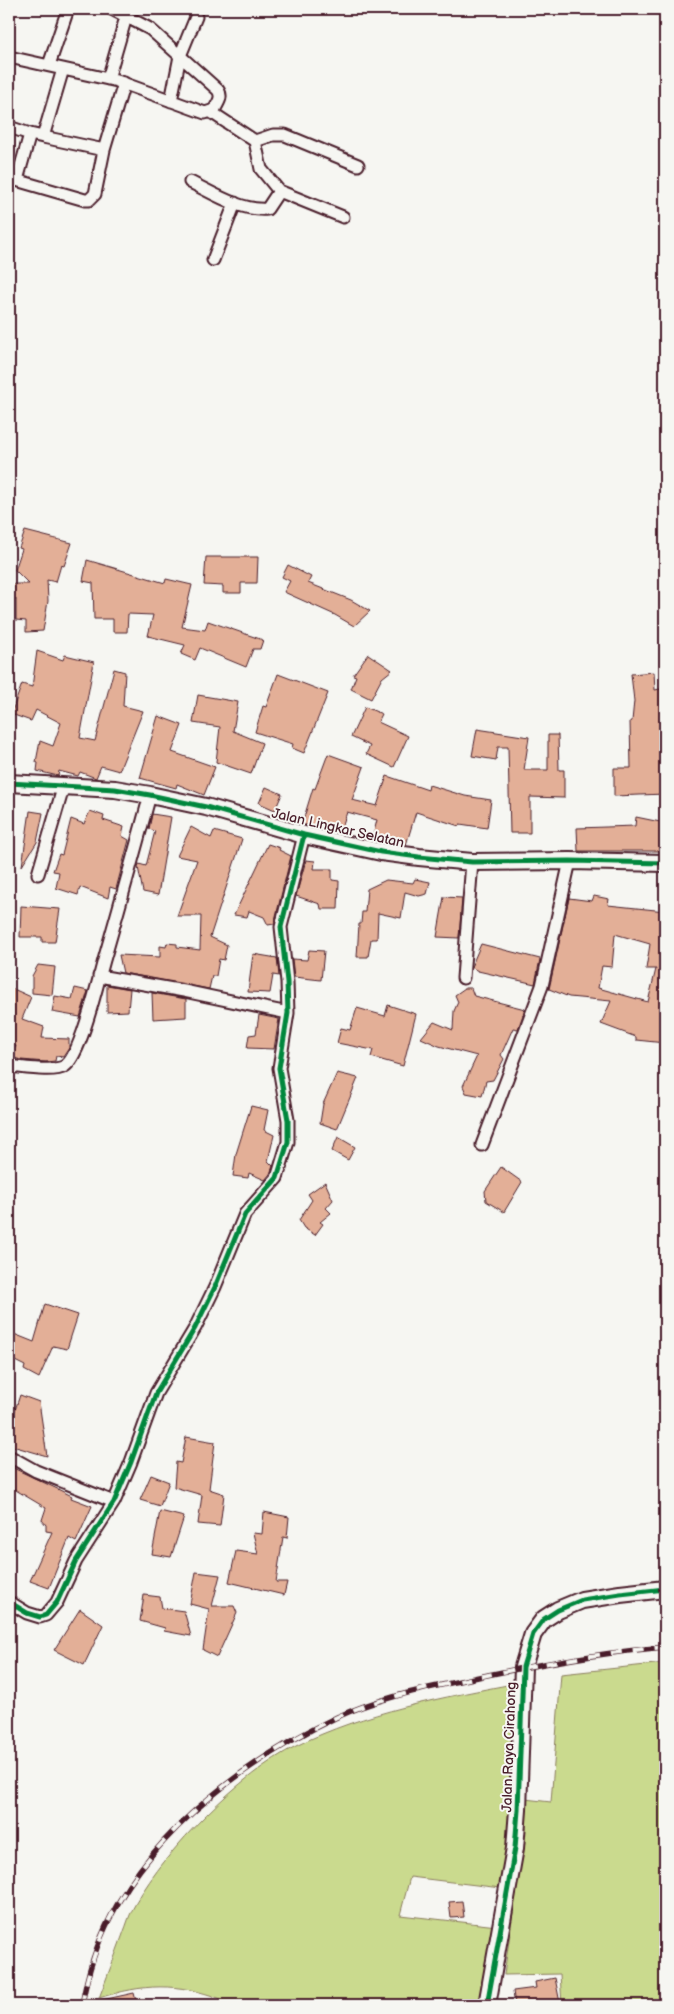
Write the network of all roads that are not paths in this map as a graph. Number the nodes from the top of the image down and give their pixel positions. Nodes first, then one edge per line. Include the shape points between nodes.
1 (68, 9) edge
2 (112, 9) edge
3 (126, 17) junction
4 (196, 17) dead end
5 (180, 56) junction
6 (9, 57) edge
7 (49, 65) junction
8 (62, 70) junction
9 (108, 79) junction
10 (124, 83) junction
11 (171, 101) junction
12 (211, 112) junction
13 (9, 128) edge
14 (30, 134) junction
15 (43, 137) junction
16 (255, 141) junction
17 (104, 150) junction
18 (358, 165) dead end
19 (13, 179) edge
20 (190, 182) dead end
21 (279, 191) junction
22 (235, 203) junction
23 (343, 217) dead end
24 (213, 260) dead end
25 (9, 783) edge
26 (64, 785) junction
27 (150, 795) junction
28 (304, 835) junction
29 (570, 861) junction
30 (472, 862) junction
31 (665, 863) edge
32 (38, 874) dead end
33 (99, 976) junction
34 (463, 978) dead end
35 (288, 1013) junction
36 (9, 1066) edge
37 (482, 1145) dead end
38 (9, 1456) edge
39 (114, 1502) junction
40 (665, 1589) edge
41 (9, 1602) edge
42 (487, 2005) edge

1 - 7 street
2 - 3 street
3 - 5 street via 150,29
3 - 9 street
4 - 5 street
5 - 11 street
5 - 12 street via 220,92 220,100
6 - 7 street
7 - 8 street
8 - 9 street
8 - 15 street
9 - 10 street
10 - 11 street
10 - 17 street
11 - 12 street via 205,113
12 - 16 street
13 - 14 street
14 - 15 street
14 - 19 street
15 - 17 street
16 - 18 street via 285,135
16 - 21 street via 261,169
17 - 19 street via 95,194 89,200
20 - 22 street
21 - 22 street via 267,209 257,210
21 - 23 street
22 - 24 street
25 - 26 street, Jalan Lingkar Selatan
26 - 27 street, Jalan Lingkar Selatan
26 - 32 street
27 - 28 street, Jalan Lingkar Selatan
27 - 33 street
28 - 30 street, Jalan Lingkar Selatan via 380,852
28 - 35 street via 281,926
29 - 30 street, Jalan Lingkar Selatan
29 - 31 street, Jalan Lingkar Selatan
29 - 37 street via 542,986
30 - 34 street
33 - 35 street
33 - 36 street via 76,1050 69,1062 58,1069
35 - 39 street via 279,1068 288,1120 288,1142 277,1178 245,1214 195,1328 156,1393
38 - 39 street via 36,1471
39 - 41 street via 76,1561 57,1602 46,1615 33,1616
40 - 42 street, Jalan Raya Cirahong via 582,1600 544,1619 534,1634 523,1667 515,1848

